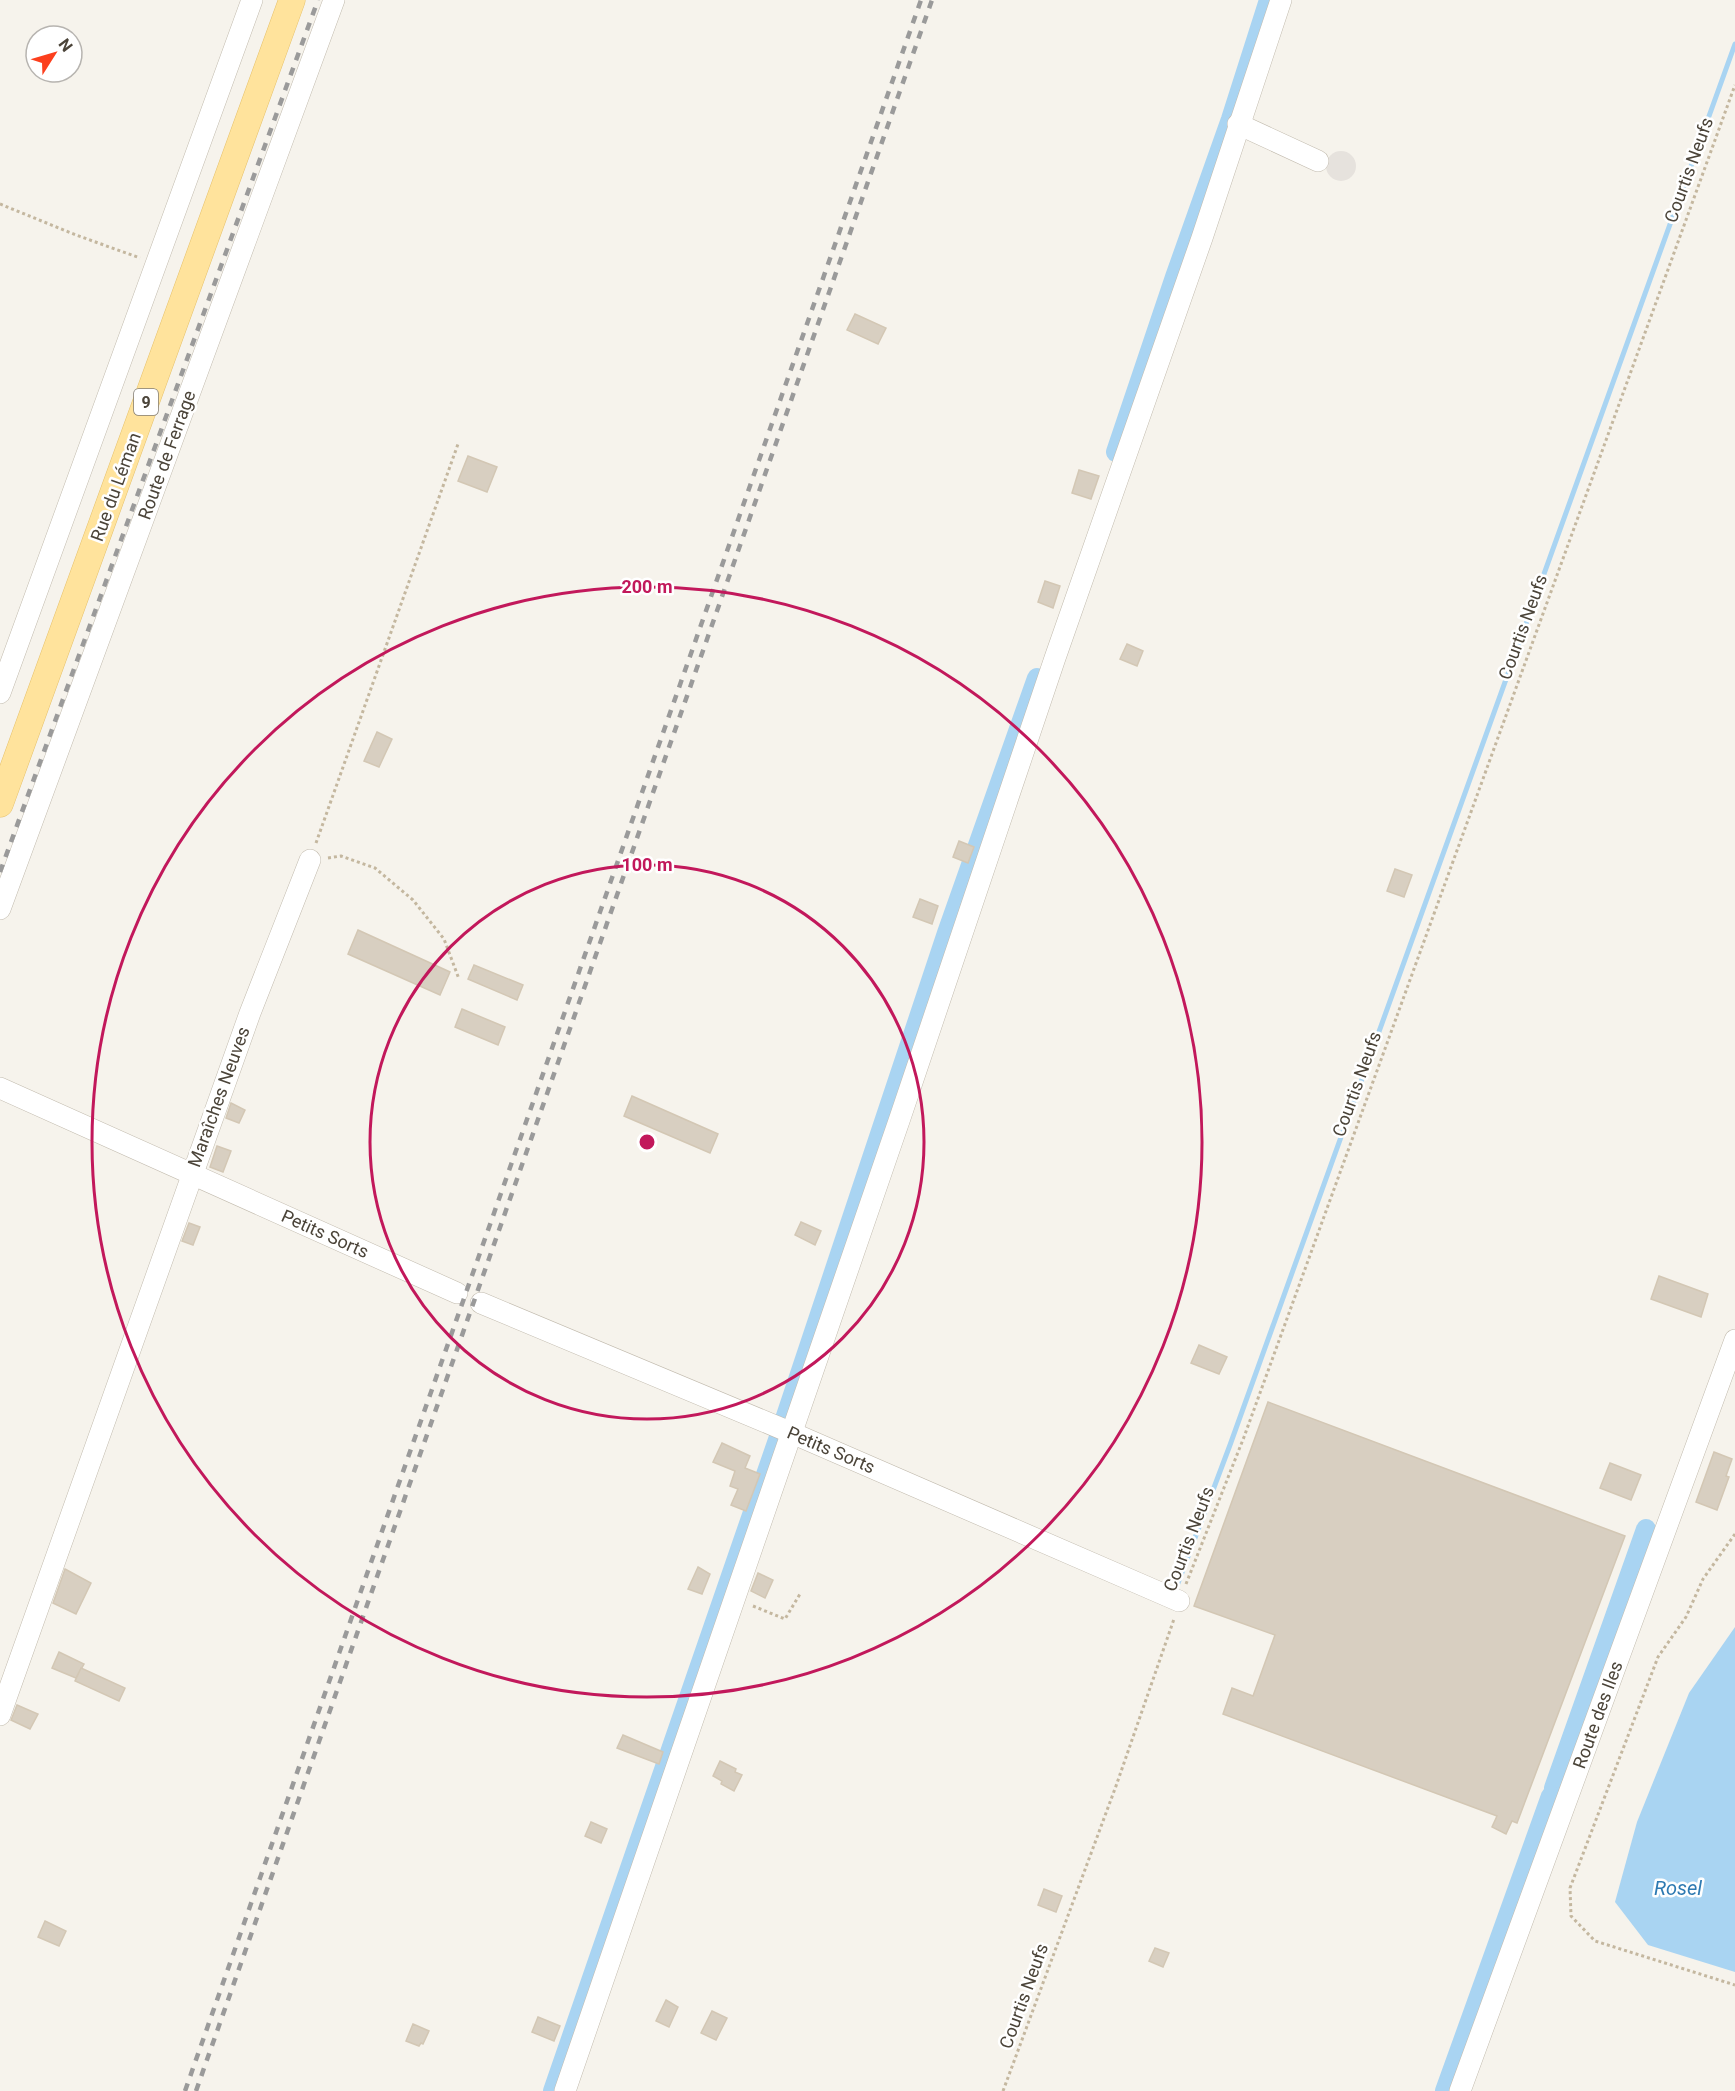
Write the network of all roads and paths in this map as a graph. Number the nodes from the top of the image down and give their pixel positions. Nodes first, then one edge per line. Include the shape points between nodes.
1 (252, 0) edge
2 (292, 0) edge
3 (334, 0) edge
4 (1281, 0) edge
5 (1735, 85) edge
6 (1238, 124) junction
7 (1318, 161) dead end
8 (0, 204) edge
9 (157, 264) junction
10 (458, 444) dead end
11 (0, 693) edge
12 (0, 804) edge
13 (310, 860) junction
14 (0, 909) edge
15 (459, 979) dead end
16 (0, 1088) edge
17 (193, 1175) junction
18 (457, 1293) dead end
19 (481, 1303) dead end
20 (1735, 1340) edge
21 (792, 1433) junction
22 (1735, 1534) edge
23 (800, 1594) dead end
24 (735, 1598) junction
25 (1179, 1601) junction
26 (0, 1715) edge
27 (1735, 1985) edge
28 (565, 2091) edge
29 (1003, 2091) edge
30 (1460, 2091) edge

1 - 9 street
2 - 12 main road, Rue du Léman / 9
3 - 14 street, Route de Ferrage
4 - 6 street
5 - 25 path, Courtis Neufs via 1244,1437
6 - 7 street
6 - 21 street
8 - 9 path
9 - 11 street
10 - 13 path
13 - 15 path via 341,856 375,868 413,900 444,939
13 - 17 street, Maraîches Neuves
16 - 17 street, Maraîches Neuves
17 - 18 street, Petits Sorts
17 - 26 street
19 - 21 street, Petits Sorts
20 - 30 street, Route des Iles
21 - 24 street
21 - 25 street, Petits Sorts
22 - 27 path via 1703,1579 1686,1617 1658,1657 1570,1888 1571,1916 1595,1941
23 - 24 path via 785,1619
24 - 28 street
25 - 29 path, Courtis Neufs via 1116,1786

